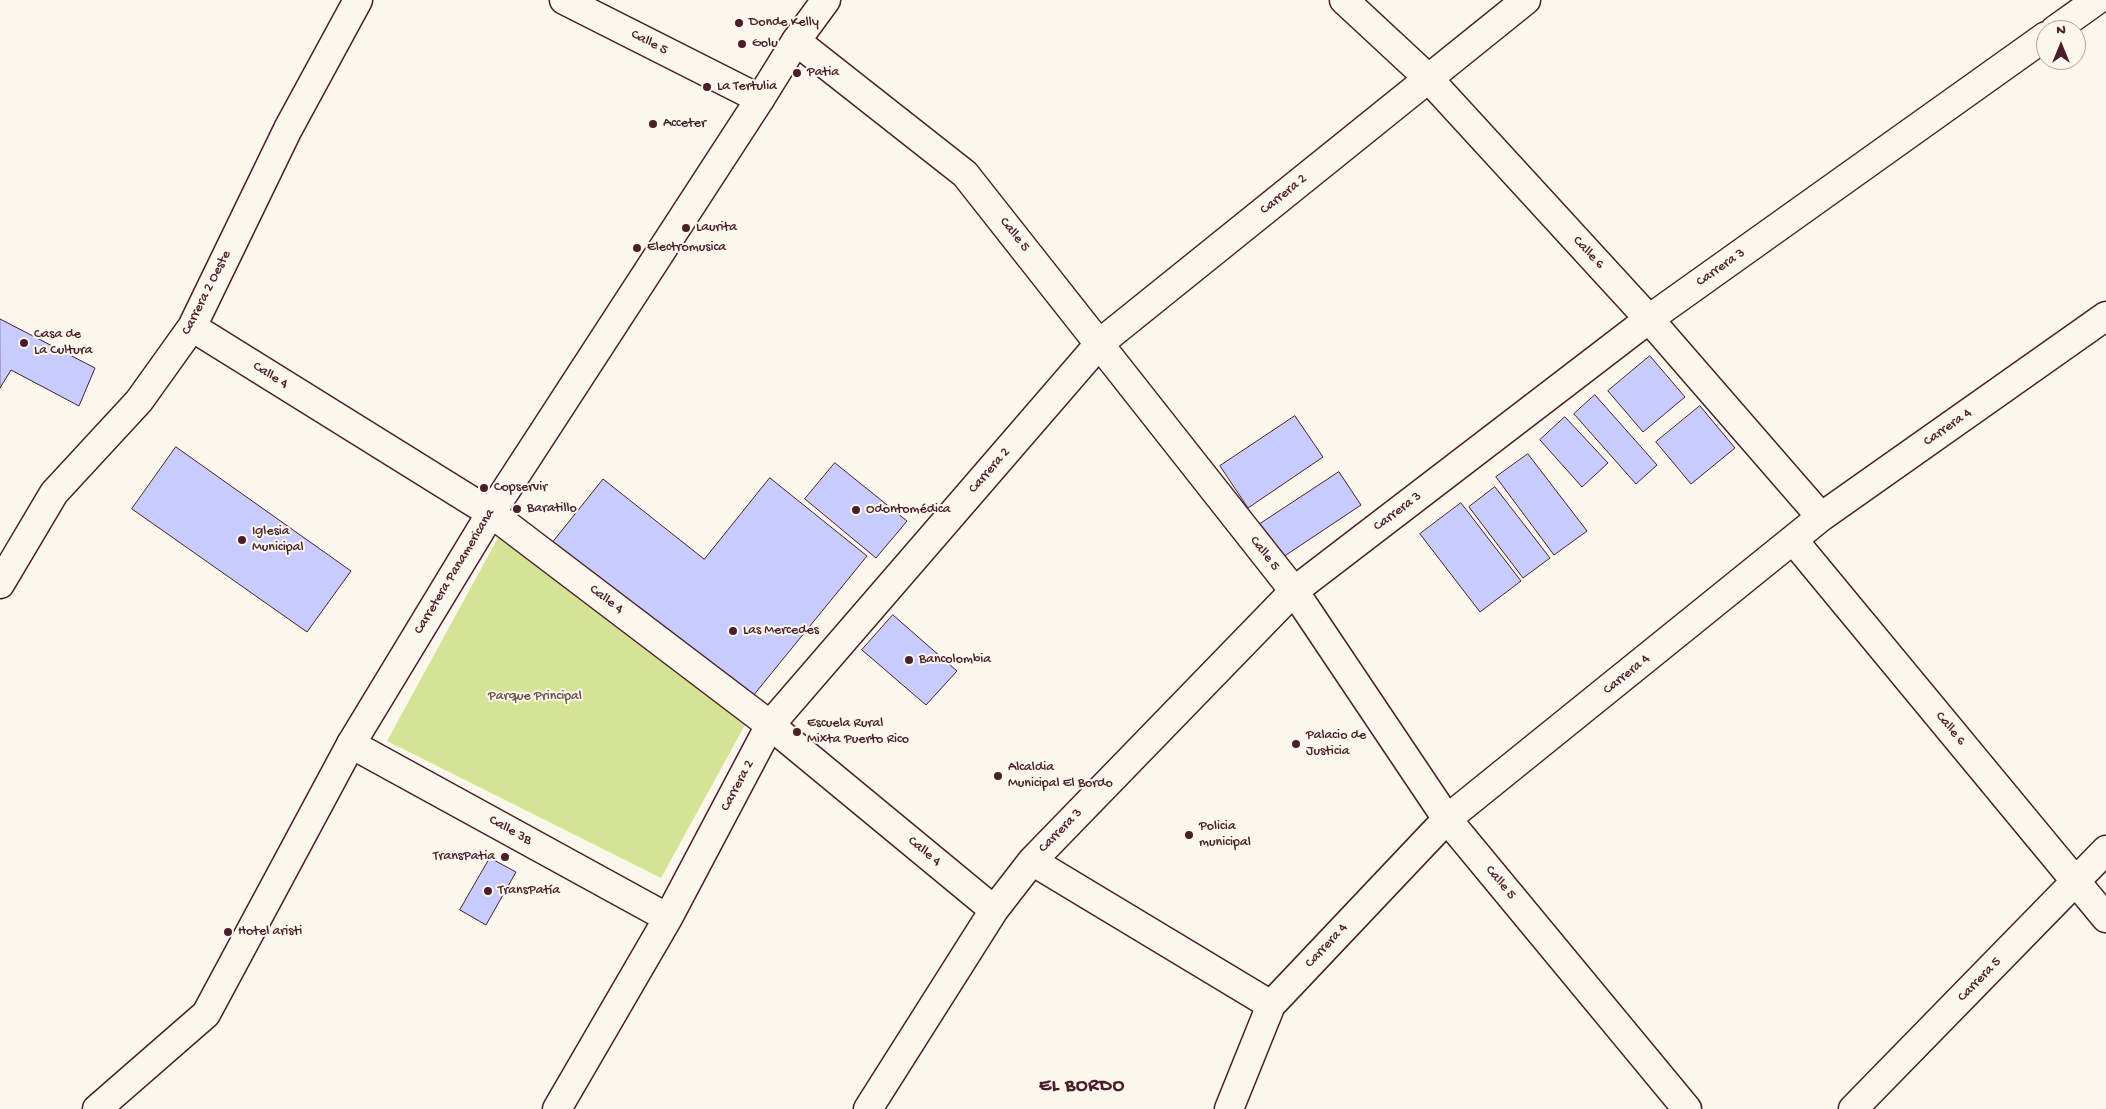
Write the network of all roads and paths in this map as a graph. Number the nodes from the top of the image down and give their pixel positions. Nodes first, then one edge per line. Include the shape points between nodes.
1 (358, 0) edge
2 (564, 0) edge
3 (826, 0) edge
4 (1344, 0) edge
5 (1526, 0) edge
6 (2097, 0) edge
7 (2069, 20) edge
8 (796, 40) junction
9 (2036, 43) edge
10 (1428, 78) junction
11 (760, 98) junction
12 (2106, 316) edge
13 (1649, 319) junction
14 (192, 327) junction
15 (1100, 343) junction
16 (491, 513) junction
17 (1821, 518) junction
18 (1794, 540) junction
19 (0, 584) edge
20 (1294, 591) junction
21 (770, 725) junction
22 (351, 744) junction
23 (1447, 819) junction
24 (2106, 850) edge
25 (1032, 861) junction
26 (2076, 882) junction
27 (994, 910) junction
28 (668, 918) junction
29 (2106, 918) edge
30 (1271, 1005) junction
31 (97, 1109) edge
32 (557, 1109) edge
33 (868, 1109) edge
34 (1229, 1109) edge
35 (1687, 1109) edge
36 (1853, 1109) edge

1 - 14 main road, Carrera 2 Oeste via 288,129
2 - 11 main road, Calle 5
3 - 8 main road, Carretera Panamericana
4 - 10 main road, Calle 6
5 - 10 main road, Carrera 2
6 - 7 main road
8 - 11 main road, Carretera Panamericana
8 - 15 main road, Calle 5 via 965,174
9 - 13 main road, Carrera 3
10 - 13 main road, Calle 6
10 - 15 main road, Carrera 2
11 - 16 main road, Carretera Panamericana
12 - 17 main road, Carrera 4
13 - 17 main road, Calle 6
13 - 20 main road, Carrera 3
14 - 16 main road, Calle 4
14 - 19 main road, Carrera 2 Oeste via 139,401 54,493
15 - 20 main road, Calle 5
15 - 21 main road, Carrera 2
16 - 21 main road, Calle 4
16 - 22 main road, Carretera Panamericana
17 - 18 main road, Carrera 4
18 - 23 main road, Carrera 4
18 - 26 main road, Calle 6
20 - 23 main road, Calle 5
20 - 25 main road, Carrera 3
21 - 27 main road, Calle 4
21 - 28 main road, Carrera 2
22 - 28 main road, Calle 3B
22 - 31 main road, Carretera Panamericana via 206,1014
23 - 30 main road, Carrera 4
23 - 35 main road, Calle 5
24 - 26 main road, Carrera 5
25 - 27 main road, Carrera 3
25 - 30 main road
26 - 29 main road, Calle 6
26 - 36 main road, Carrera 5
27 - 33 main road, Carrera 3
28 - 32 main road, Carrera 2
30 - 34 main road, Carrera 4

